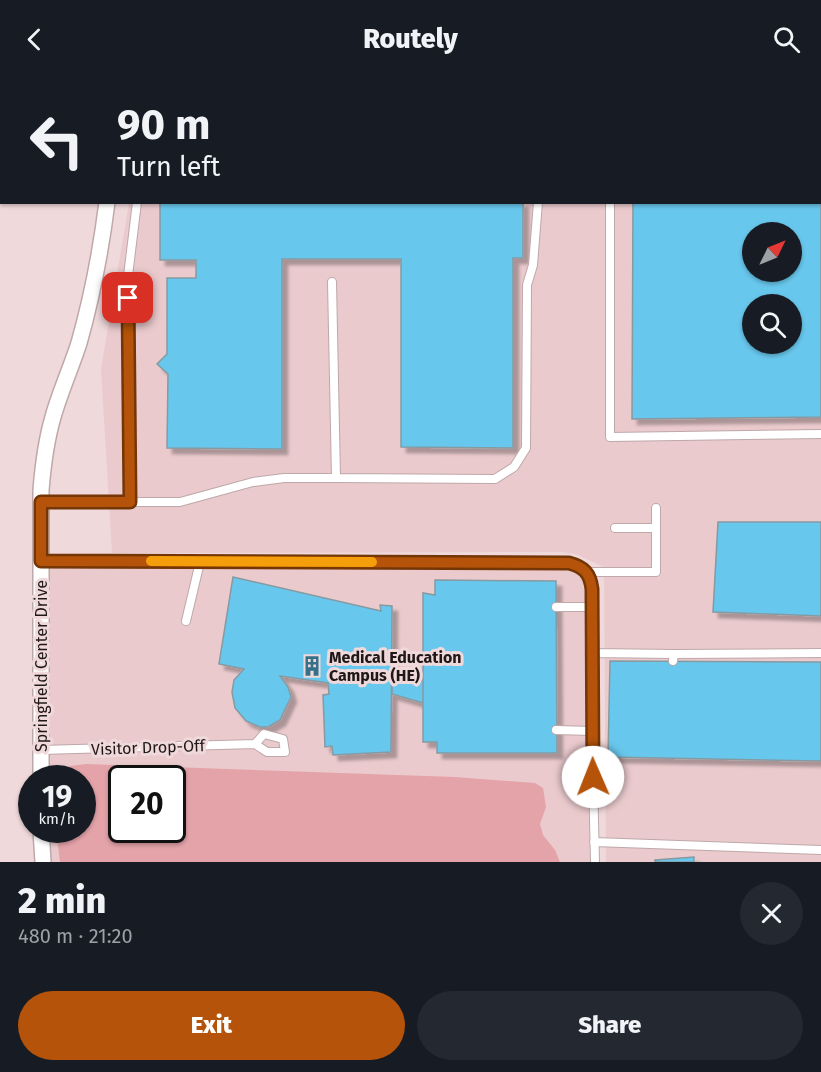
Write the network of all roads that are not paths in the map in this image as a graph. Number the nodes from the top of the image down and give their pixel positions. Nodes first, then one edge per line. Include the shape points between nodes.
1 (106, 204) edge
2 (137, 204) edge
3 (538, 204) edge
4 (610, 204) edge
5 (332, 282) dead end
6 (821, 434) edge
7 (336, 478) junction
8 (41, 502) junction
9 (130, 502) junction
10 (656, 508) dead end
11 (615, 528) dead end
12 (656, 528) junction
13 (41, 561) junction
14 (200, 562) junction
15 (587, 572) junction
16 (556, 607) dead end
17 (592, 607) junction
18 (186, 621) dead end
19 (592, 653) junction
20 (821, 653) edge
21 (556, 730) dead end
22 (592, 731) junction
23 (255, 744) dead end
24 (41, 750) junction
25 (41, 765) edge
26 (594, 842) junction
27 (42, 843) edge
28 (821, 850) edge
29 (43, 862) edge
30 (595, 862) edge

1 - 8 street, Springfield Center Drive via 91,297 44,456
2 - 9 lane via 128,276
3 - 7 lane via 533,265 527,285 526,448 514,467 495,479
4 - 6 lane via 610,437
5 - 7 lane
7 - 9 lane via 284,478 253,482 180,502
8 - 9 lane
8 - 13 street, Springfield Center Drive
10 - 12 lane
11 - 12 lane
12 - 15 lane via 656,572
13 - 14 lane
13 - 24 street, Springfield Center Drive
14 - 15 lane via 569,563
14 - 18 lane
15 - 17 lane
16 - 17 lane
17 - 19 lane
19 - 20 lane via 674,657
19 - 22 lane
21 - 22 lane
22 - 26 lane
23 - 24 lane, Visitor Drop-Off
24 - 25 street, Springfield Center Drive
26 - 28 lane
26 - 30 lane
27 - 29 street

